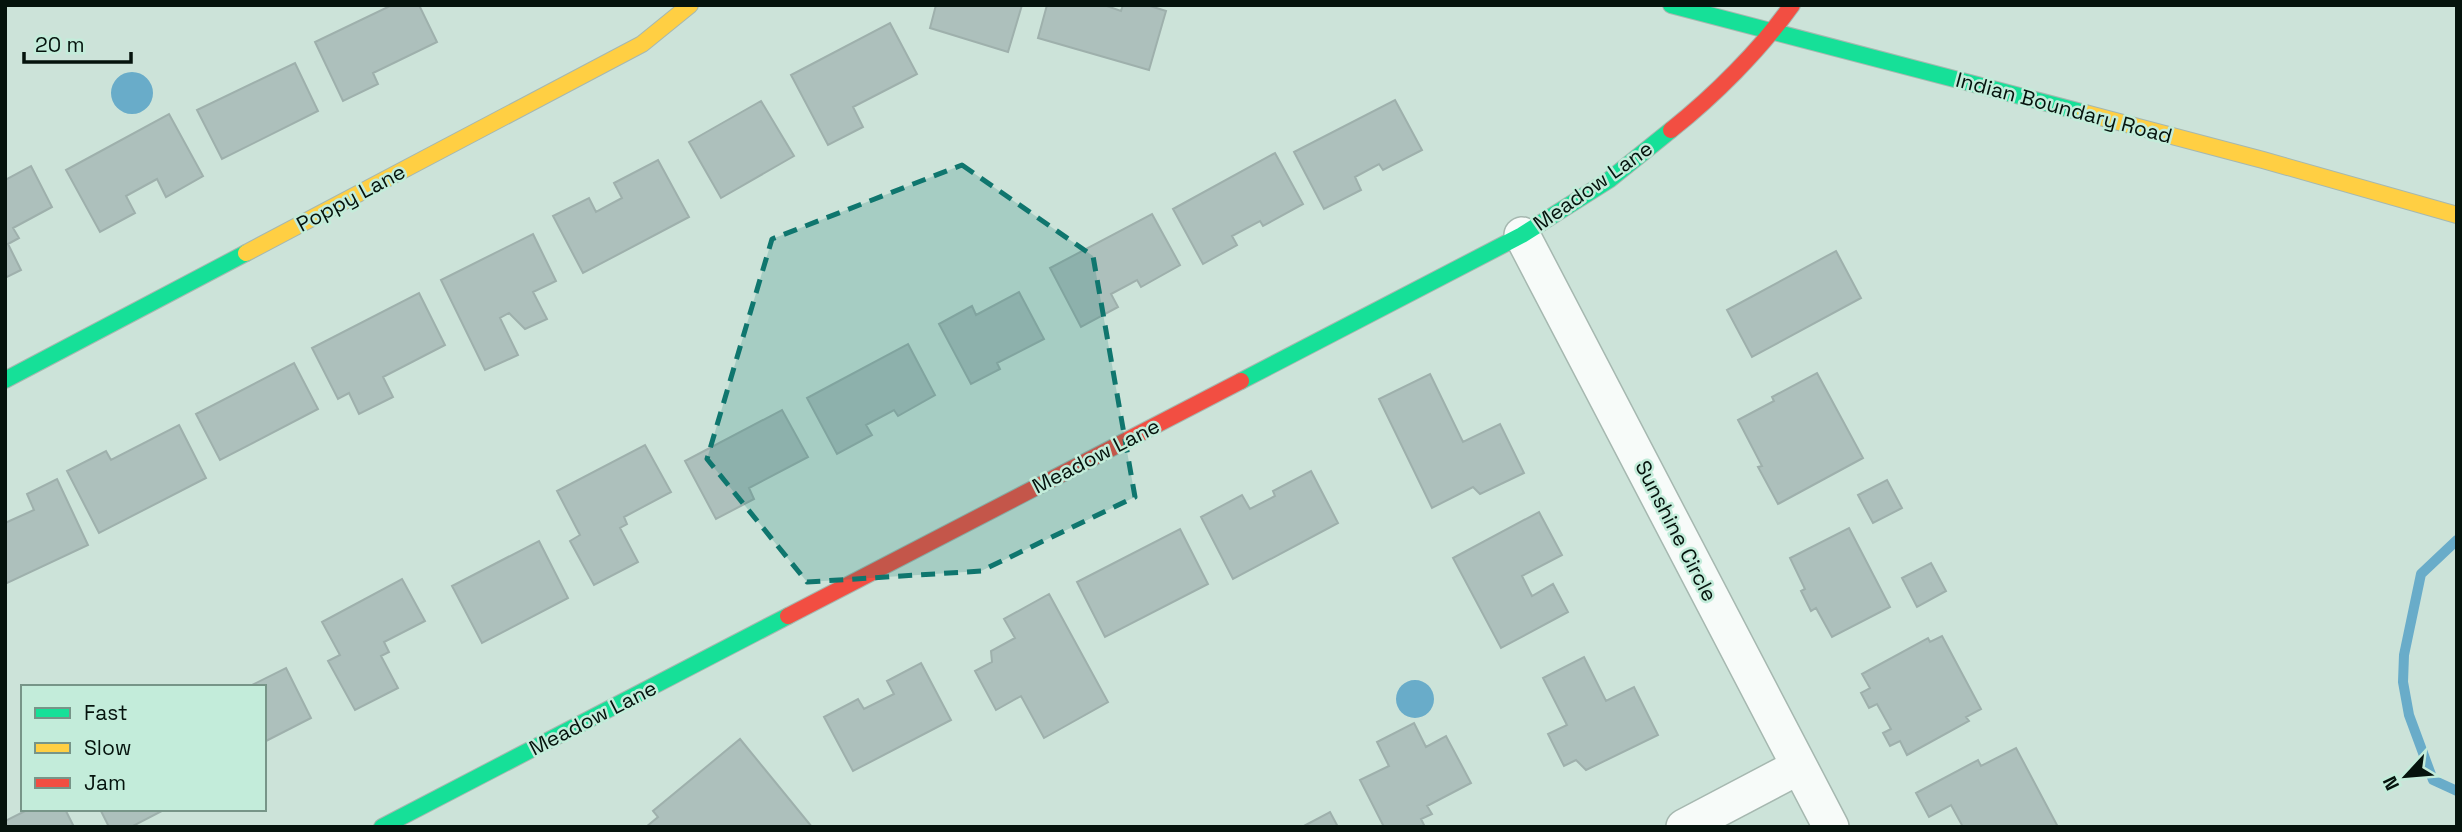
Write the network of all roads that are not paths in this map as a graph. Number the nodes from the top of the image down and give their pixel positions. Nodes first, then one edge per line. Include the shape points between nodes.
1 (690, 5) edge
2 (1671, 5) edge
3 (1792, 5) edge
4 (1773, 32) junction
5 (2457, 215) edge
6 (1522, 235) junction
7 (5, 380) edge
8 (1798, 768) junction
9 (382, 827) edge
10 (1684, 827) edge
11 (1831, 827) edge

1 - 7 street, Poppy Lane via 642,44
2 - 4 street, Indian Boundary Road
3 - 4 street, Meadow Lane
4 - 5 street, Indian Boundary Road
4 - 6 street, Meadow Lane via 1690,115 1609,180
6 - 8 street, Sunshine Circle
6 - 9 street, Meadow Lane
8 - 10 street
8 - 11 street, Sunshine Circle

